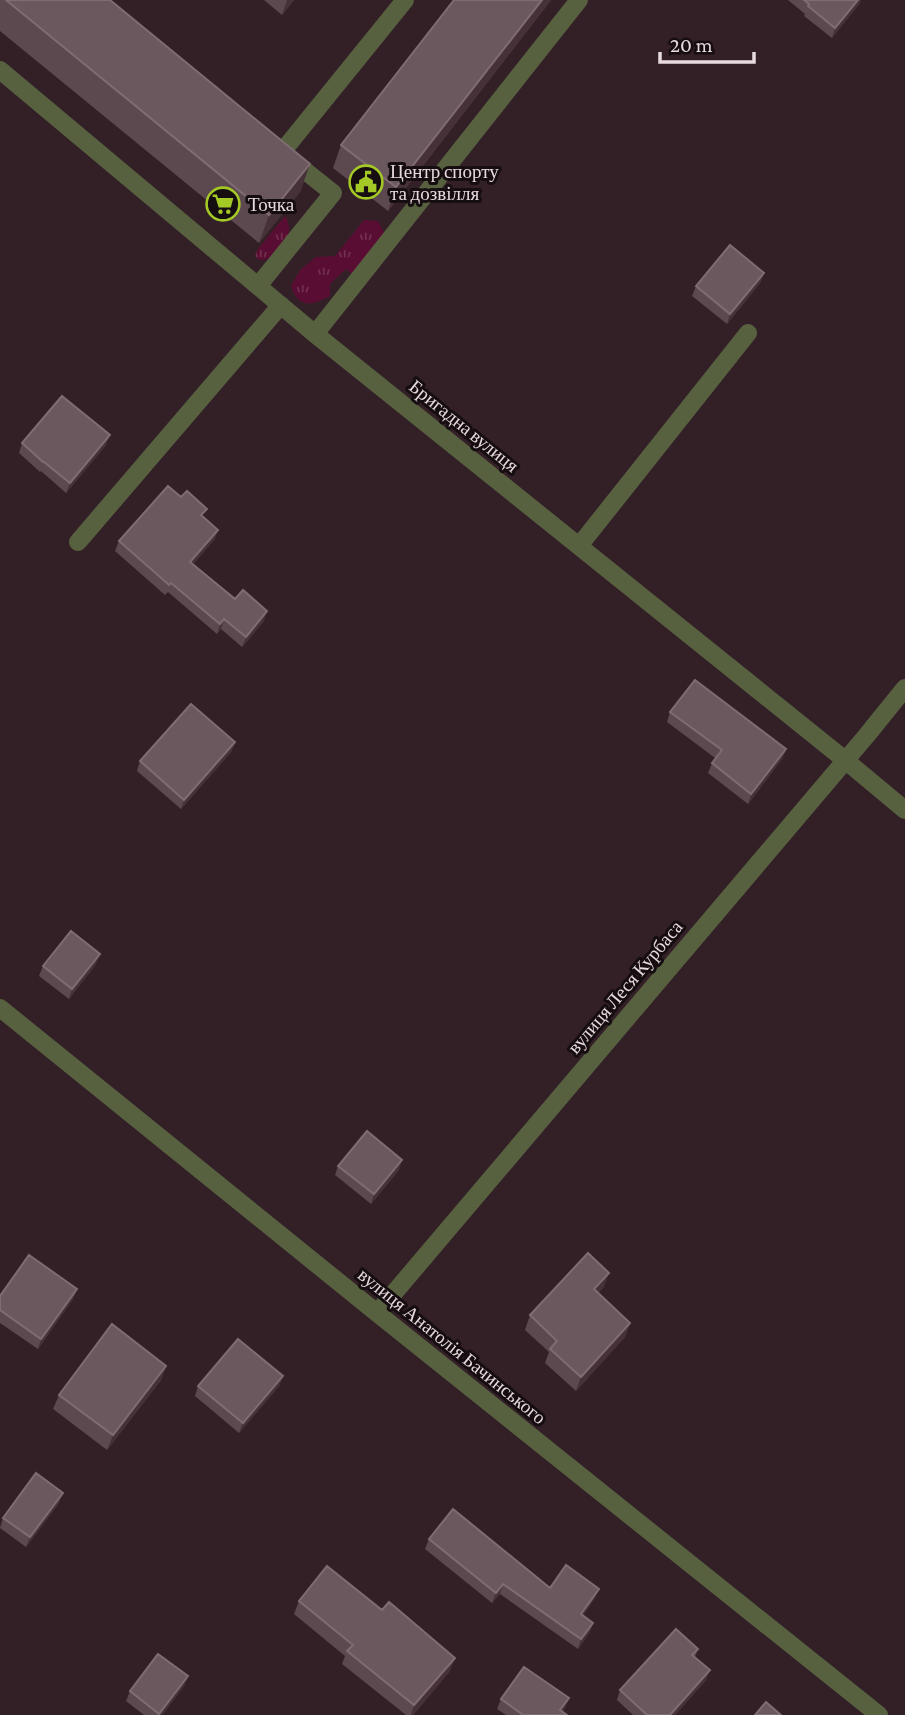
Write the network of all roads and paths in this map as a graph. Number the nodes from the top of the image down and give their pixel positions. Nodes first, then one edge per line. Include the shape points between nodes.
1 (405, 0) edge
2 (579, 0) edge
3 (0, 70) edge
4 (258, 286) junction
5 (281, 305) junction
6 (748, 333) dead end
7 (315, 334) junction
8 (78, 542) dead end
9 (579, 547) junction
10 (905, 688) edge
11 (845, 760) junction
12 (905, 810) edge
13 (0, 1008) edge
14 (376, 1313) junction
15 (879, 1715) edge

1 - 4 street via 277,148 333,193
2 - 7 street
3 - 4 street, Бригадна вулиця
4 - 5 street, Бригадна вулиця
5 - 7 street, Бригадна вулиця
5 - 8 street
6 - 9 street
7 - 9 street, Бригадна вулиця
9 - 11 street, Бригадна вулиця
10 - 11 street, вулиця Леся Курбаса
11 - 12 street, Бригадна вулиця
11 - 14 street, вулиця Леся Курбаса
13 - 14 street, вулиця Анатолія Бачинського
14 - 15 street, вулиця Анатолія Бачинського

